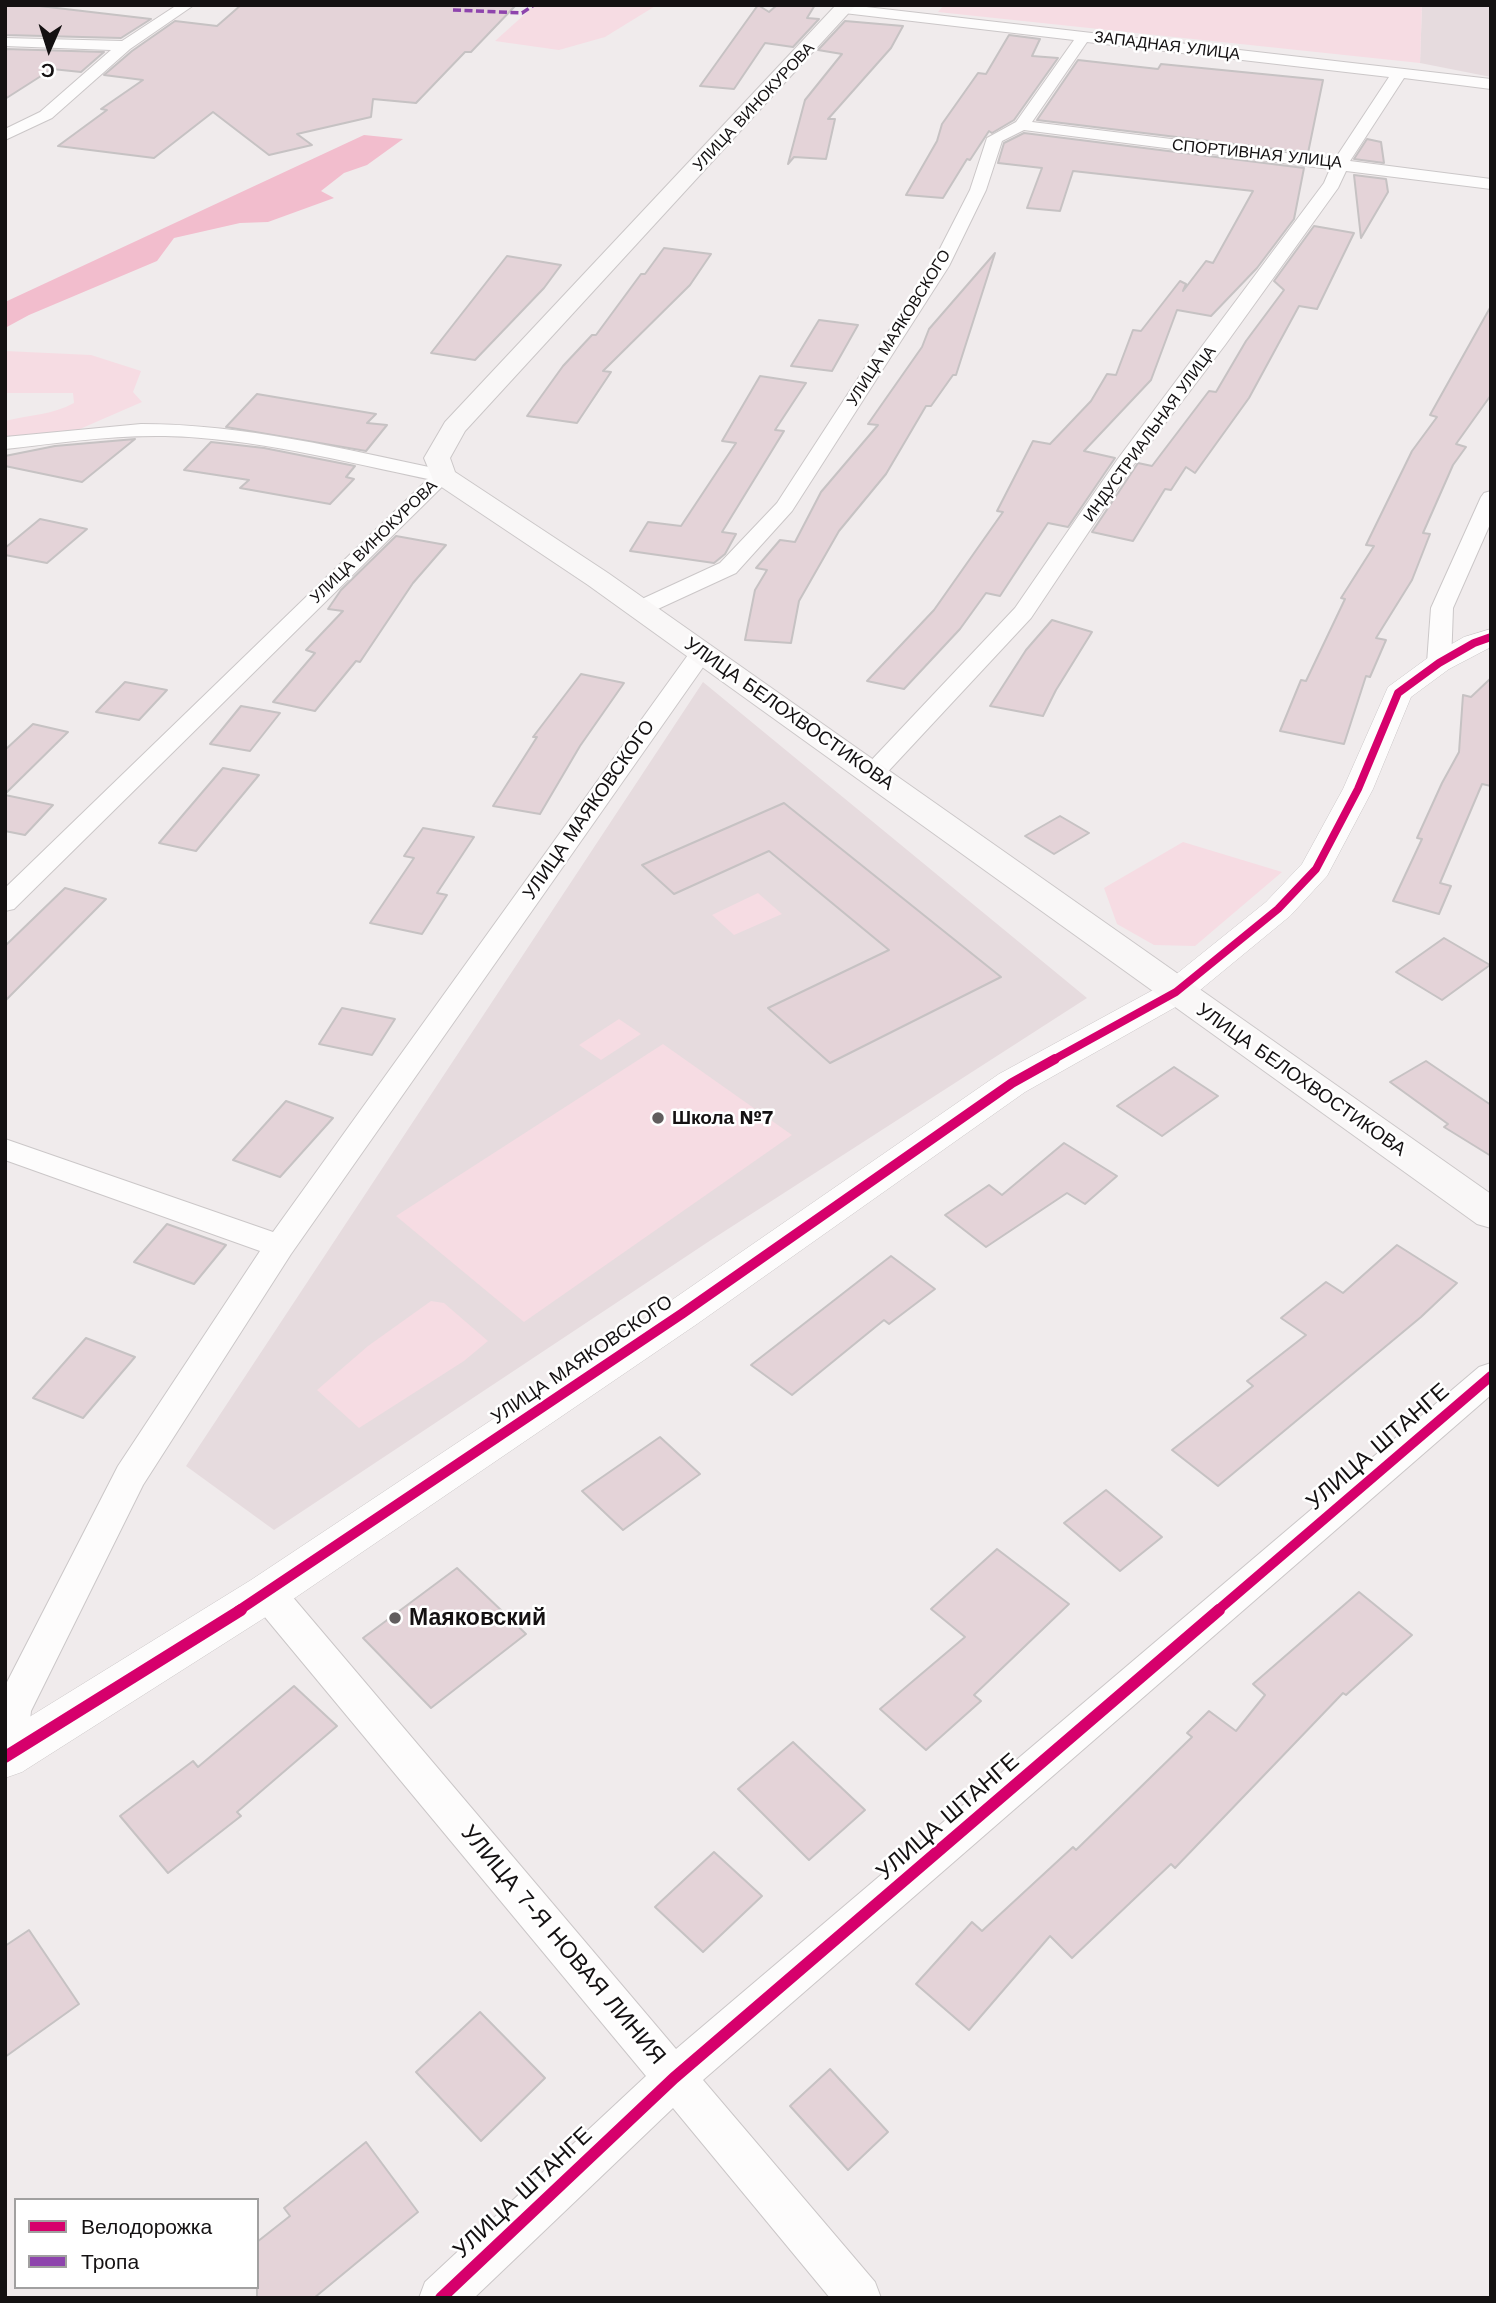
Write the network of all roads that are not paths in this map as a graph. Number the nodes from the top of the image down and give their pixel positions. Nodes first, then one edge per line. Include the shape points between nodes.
1 (187, 5) edge
2 (845, 7) edge
3 (1084, 36) junction
4 (5, 42) edge
5 (125, 46) junction
6 (1399, 74) junction
7 (1491, 85) edge
8 (1022, 125) junction
9 (5, 135) edge
10 (1341, 163) junction
11 (1491, 184) edge
12 (5, 443) edge
13 (443, 476) junction
14 (1491, 497) edge
15 (639, 609) junction
16 (1491, 637) edge
17 (701, 653) junction
18 (1439, 663) junction
19 (873, 772) junction
20 (5, 903) edge
21 (1176, 992) junction
22 (5, 1149) edge
23 (1491, 1214) edge
24 (279, 1246) junction
25 (1491, 1376) edge
26 (267, 1593) junction
27 (6, 1756) edge
28 (674, 2077) junction
29 (441, 2298) edge
30 (859, 2298) edge

1 - 5 street
2 - 3 street, ЗАПАДНАЯ УЛИЦА
2 - 13 main road, УЛИЦА ВИНОКУРОВА via 454,428 438,458
3 - 6 street, ЗАПАДНАЯ УЛИЦА
3 - 8 street, УЛИЦА МАЯКОВСКОГО
4 - 5 street
5 - 9 street via 46,115
6 - 7 street, ЗАПАДНАЯ УЛИЦА
6 - 10 street, ИНДУСТРИАЛЬНАЯ УЛИЦА
8 - 10 street, СПОРТИВНАЯ УЛИЦА
8 - 15 street, УЛИЦА МАЯКОВСКОГО via 995,138 978,190 940,265 785,508 728,568
10 - 11 street, СПОРТИВНАЯ УЛИЦА
10 - 19 street, ИНДУСТРИАЛЬНАЯ УЛИЦА via 1332,184 1124,464 1023,613
12 - 13 street, УЛИЦА БЕЛОХВОСТИКОВА via 100,433 237,435
13 - 15 main road, УЛИЦА БЕЛОХВОСТИКОВА
13 - 20 street, УЛИЦА ВИНОКУРОВА
14 - 18 street via 1442,607
15 - 17 main road, УЛИЦА БЕЛОХВОСТИКОВА
16 - 18 street
17 - 19 main road, УЛИЦА БЕЛОХВОСТИКОВА
17 - 24 street, УЛИЦА МАЯКОВСКОГО
18 - 21 street via 1398,693 1358,789 1316,869 1278,909
19 - 21 main road, УЛИЦА БЕЛОХВОСТИКОВА
21 - 23 main road, УЛИЦА БЕЛОХВОСТИКОВА
21 - 26 street, УЛИЦА МАЯКОВСКОГО via 1012,1083 683,1313
22 - 24 street
24 - 27 street, УЛИЦА МАЯКОВСКОГО via 130,1476 12,1710
25 - 28 street, УЛИЦА ШТАНГЕ
26 - 27 street, УЛИЦА МАЯКОВСКОГО
26 - 28 street, УЛИЦА 7-Я НОВАЯ ЛИНИЯ
28 - 29 street, УЛИЦА ШТАНГЕ
28 - 30 street, УЛИЦА 7-Я НОВАЯ ЛИНИЯ

